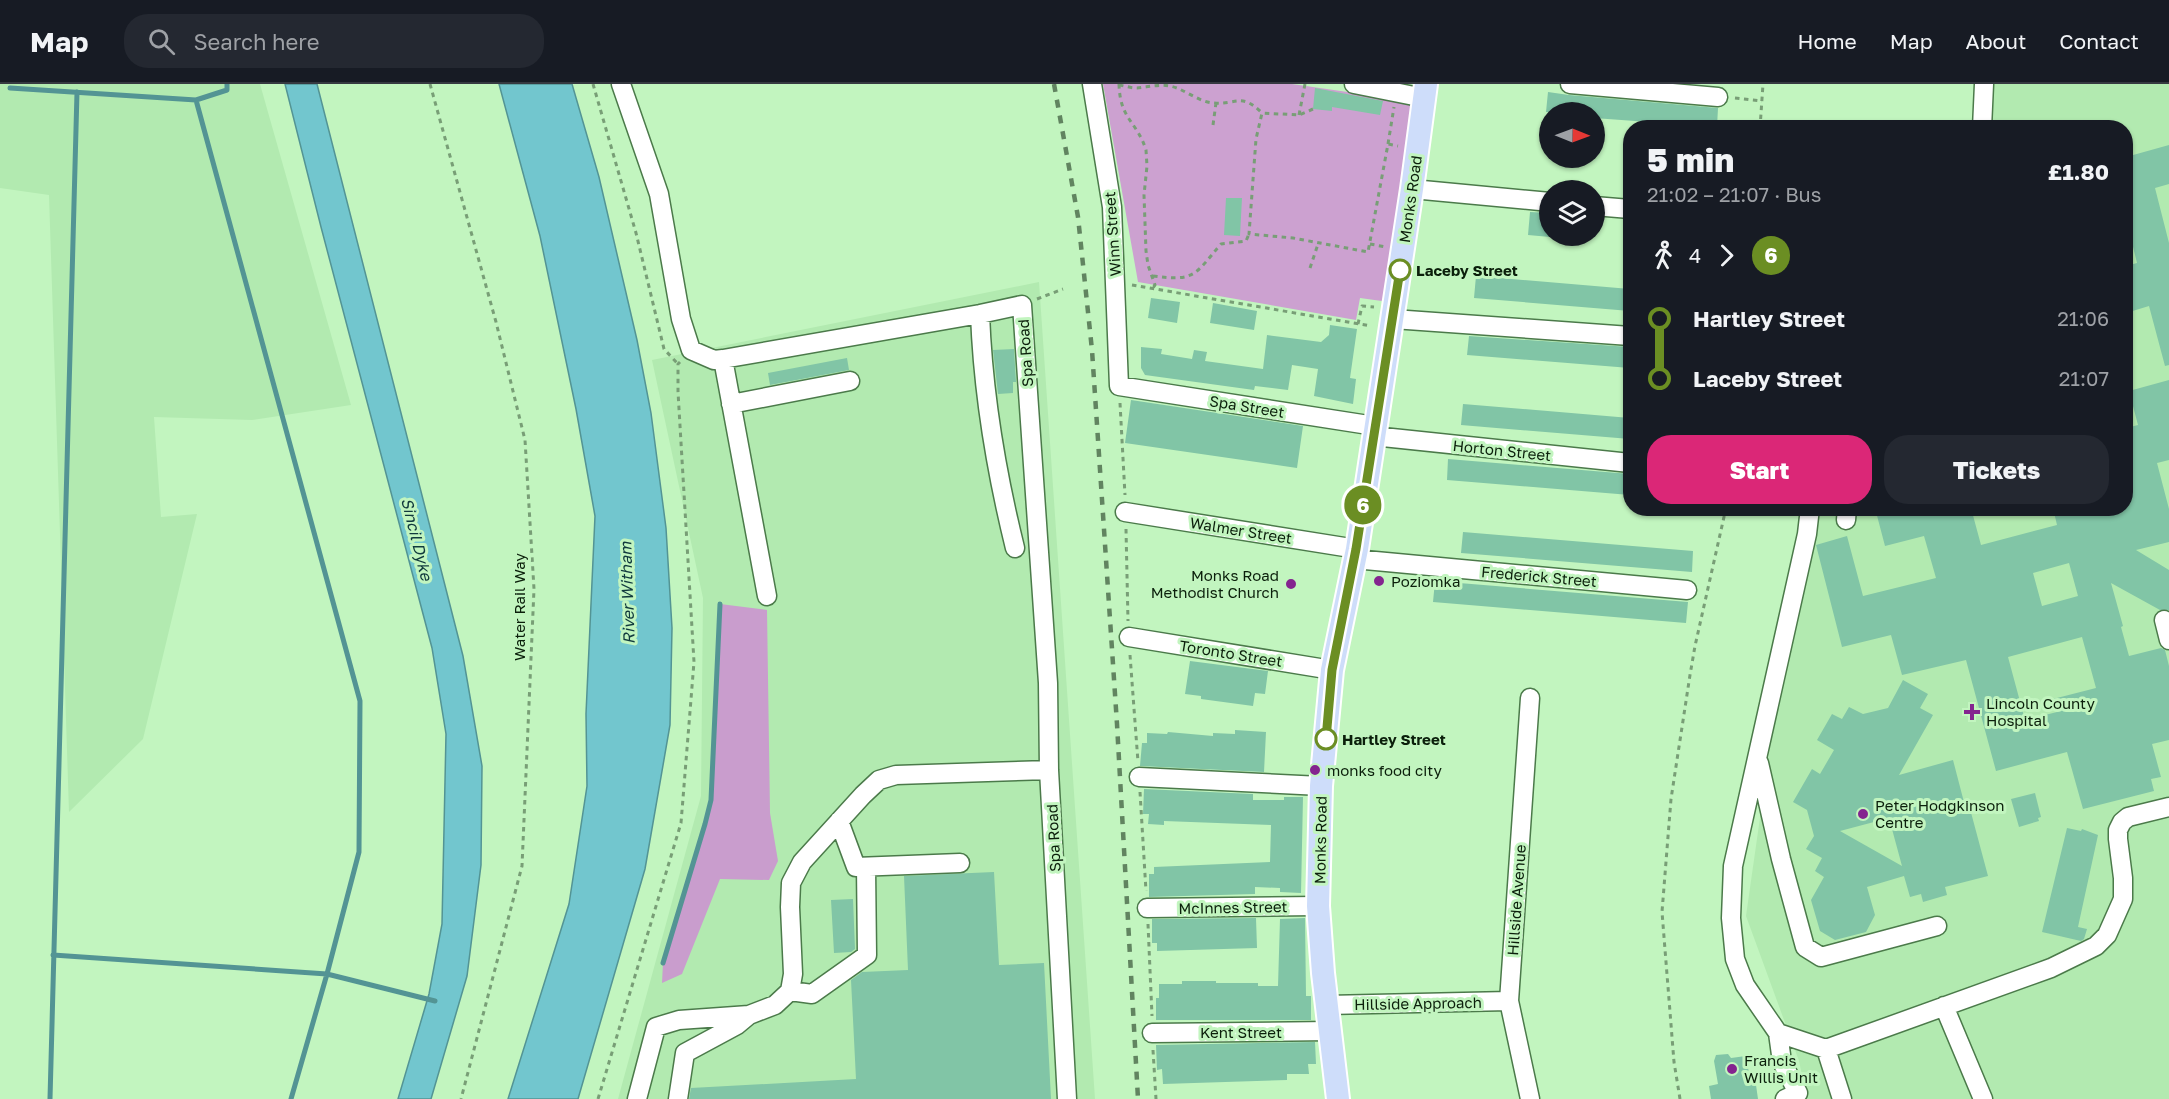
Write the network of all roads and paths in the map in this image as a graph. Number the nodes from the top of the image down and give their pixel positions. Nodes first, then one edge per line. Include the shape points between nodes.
1 (430, 84) edge
2 (593, 84) edge
3 (621, 84) edge
4 (1092, 84) edge
5 (1119, 84) edge
6 (1305, 84) edge
7 (1354, 84) edge
8 (1570, 84) edge
9 (1763, 84) edge
10 (1984, 84) edge
11 (1425, 91) edge
12 (1397, 92) junction
13 (1718, 97) joint
14 (1762, 101) junction
15 (1216, 103) junction
16 (1313, 109) dead end
17 (1262, 112) junction
18 (1299, 115) junction
19 (1761, 120) edge
20 (1982, 120) edge
21 (1213, 125) dead end
22 (1388, 144) junction
23 (1417, 150) junction
24 (1412, 189) junction
25 (1539, 201) edge
26 (1605, 207) edge
27 (1623, 208) edge
28 (1249, 234) junction
29 (1318, 244) junction
30 (1310, 268) dead end
31 (1153, 276) junction
32 (1116, 281) junction
33 (1152, 289) junction
34 (1063, 290) dead end
35 (1022, 304) junction
36 (980, 314) junction
37 (1393, 314) junction
38 (1623, 335) edge
39 (691, 350) junction
40 (723, 359) junction
41 (678, 364) junction
42 (850, 381) dead end
43 (1119, 386) junction
44 (731, 404) junction
45 (1374, 431) junction
46 (1623, 462) edge
47 (1125, 512) junction
48 (1724, 516) edge
49 (1809, 516) edge
50 (1015, 548) dead end
51 (1355, 554) junction
52 (1687, 590) dead end
53 (766, 596) dead end
54 (2164, 620) dead end
55 (1129, 637) junction
56 (2169, 639) edge
57 (1332, 670) junction
58 (1530, 698) dead end
59 (1758, 758) junction
60 (1049, 770) junction
61 (1139, 777) junction
62 (1321, 786) junction
63 (2169, 807) edge
64 (839, 821) junction
65 (960, 863) dead end
66 (866, 867) junction
67 (1318, 906) junction
68 (1147, 908) junction
69 (1937, 926) dead end
70 (790, 991) junction
71 (1509, 1001) junction
72 (1327, 1005) junction
73 (1944, 1006) junction
74 (749, 1015) junction
75 (1330, 1031) junction
76 (1152, 1033) junction
77 (1778, 1034) junction
78 (1826, 1049) junction
79 (461, 1099) edge
80 (598, 1099) edge
81 (637, 1099) edge
82 (678, 1099) edge
83 (1067, 1099) edge
84 (1156, 1099) edge
85 (1338, 1099) edge
86 (1530, 1099) edge
87 (1680, 1099) edge
88 (1785, 1099) edge
89 (1842, 1099) edge
90 (1983, 1099) edge

1 - 79 path, Water Rail Way via 525,440 534,589 522,866
2 - 41 path via 664,349
3 - 39 street via 659,194 681,319
4 - 32 street, Winn Street via 1112,207
5 - 15 path via 1135,88 1172,86
5 - 31 path via 1124,113 1143,138 1146,150 1145,230 1148,265
6 - 18 path
7 - 12 street
8 - 13 street
9 - 14 path
10 - 20 street
11 - 12 street
11 - 23 main road, Monks Road
12 - 22 path
13 - 14 path
14 - 19 path
15 - 17 path via 1244,100
15 - 21 path
16 - 18 path
17 - 18 path
17 - 28 path via 1256,139
22 - 23 path
22 - 29 path via 1368,252
23 - 24 main road, Monks Road
24 - 25 street
24 - 37 main road, Monks Road
26 - 27 street
28 - 29 path
28 - 31 path via 1246,241 1221,244 1202,268 1190,276
29 - 30 path
31 - 33 path
32 - 33 path
32 - 43 street, Winn Street
33 - 37 path via 1358,324 1362,306
34 - 35 path
35 - 36 street, Spa Road
35 - 60 street, Spa Road via 1048,682
36 - 40 street, Spa Road
36 - 50 street via 986,402
37 - 38 street
37 - 45 main road, Monks Road
39 - 40 street, Spa Road via 714,360
39 - 41 path
40 - 44 street
41 - 80 path via 694,662 681,823
42 - 44 street
43 - 45 street, Spa Street
43 - 47 path
44 - 53 street
45 - 46 street, Horton Street
45 - 51 main road, Monks Road
47 - 51 street, Walmer Street
47 - 55 path
48 - 87 path via 1690,675 1671,799 1662,912
49 - 59 street
51 - 52 street, Frederick Street
51 - 57 main road, Monks Road
54 - 56 street
55 - 57 street, Toronto Street
55 - 61 path
57 - 62 main road, Monks Road
58 - 71 street, Hillside Avenue
59 - 69 street via 1805,947 1821,957
59 - 77 street via 1733,866 1731,918 1735,959 1745,985
60 - 64 street via 896,775 879,780
60 - 83 street, Spa Road
61 - 62 street
61 - 68 path
62 - 67 main road, Monks Road
63 - 73 street via 2122,822 2118,839 2123,899 2107,934 2096,946 2052,968
64 - 66 street via 856,867
64 - 70 street via 802,862 791,883
65 - 66 street
66 - 70 street via 867,955 812,994
67 - 68 street, McInnes Street
67 - 72 main road, Monks Road
68 - 76 path
70 - 74 street via 775,1005
71 - 72 street, Hillside Approach
71 - 86 street, Hillside Avenue
72 - 75 main road, Monks Road
73 - 78 street
73 - 90 street
74 - 81 street via 679,1020 656,1027
74 - 82 street via 685,1053
75 - 76 street, Kent Street
75 - 85 main road, Monks Road
76 - 84 path
77 - 78 street
77 - 88 street via 1782,1062 1798,1093
78 - 89 street

